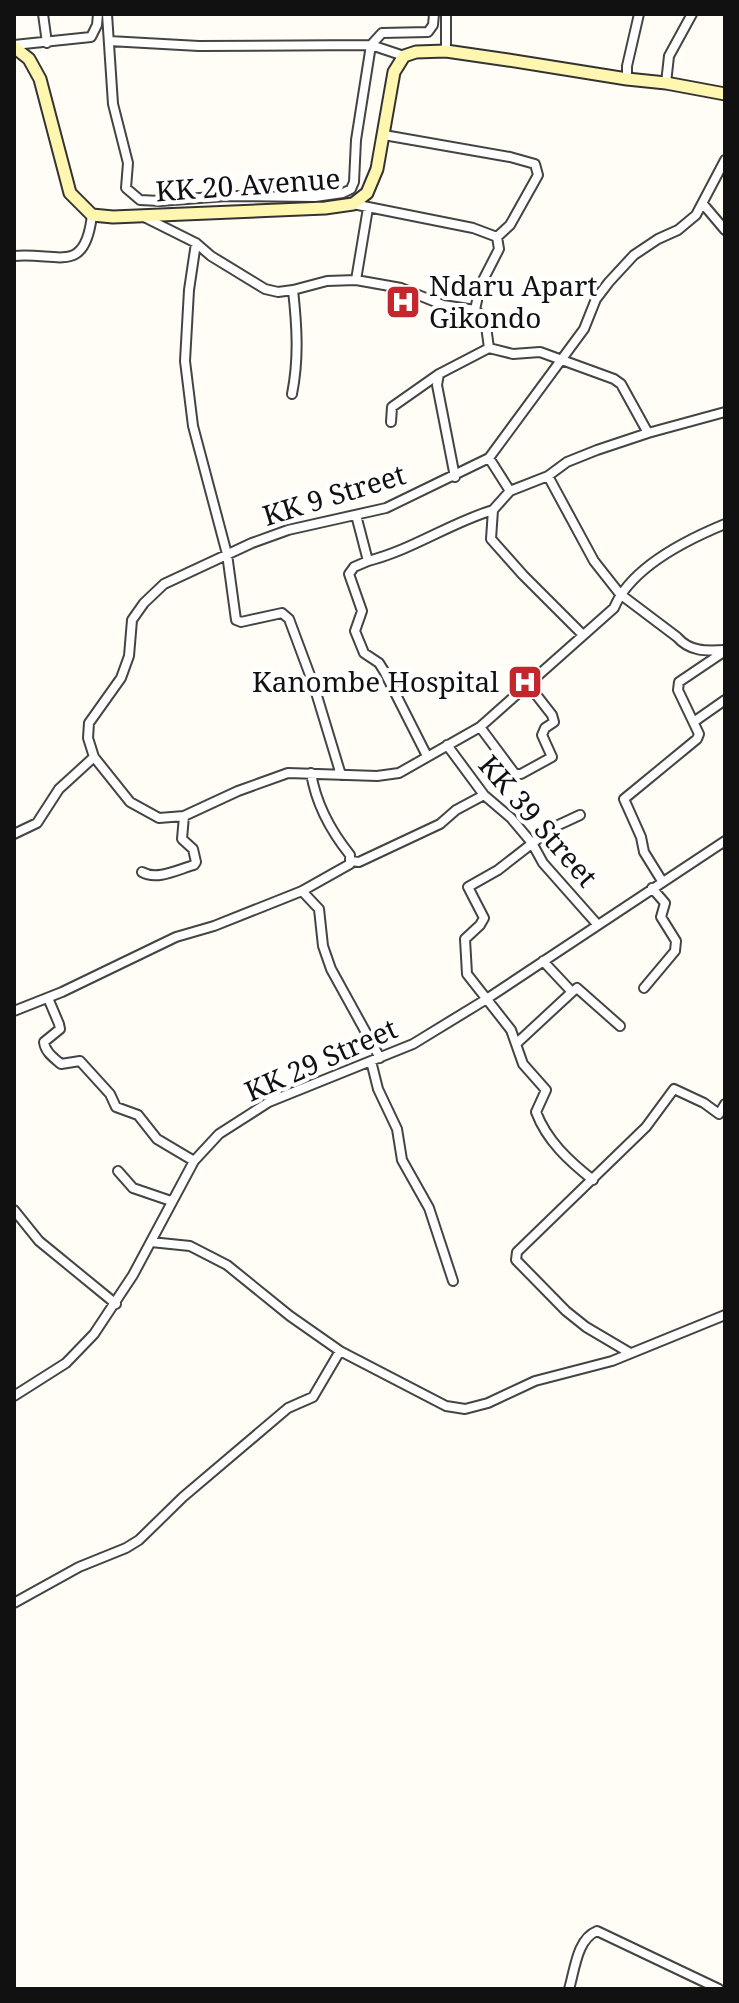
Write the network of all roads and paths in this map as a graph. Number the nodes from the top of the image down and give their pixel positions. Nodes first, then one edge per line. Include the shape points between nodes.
1 (43, 14) edge
2 (98, 14) edge
3 (107, 14) edge
4 (434, 14) edge
5 (446, 14) edge
6 (639, 14) edge
7 (692, 14) edge
8 (109, 41) junction
9 (47, 43) junction
10 (371, 45) junction
11 (14, 46) edge
12 (446, 51) junction
13 (404, 56) junction
14 (627, 79) junction
15 (666, 83) junction
16 (725, 94) edge
17 (384, 135) junction
18 (725, 160) edge
19 (353, 204) junction
20 (703, 204) junction
21 (368, 208) junction
22 (92, 215) junction
23 (141, 216) junction
24 (725, 230) edge
25 (497, 237) junction
26 (196, 243) junction
27 (14, 256) edge
28 (356, 280) junction
29 (293, 290) junction
30 (475, 310) junction
31 (489, 348) junction
32 (560, 360) junction
33 (439, 374) junction
34 (292, 394) dead end
35 (725, 412) edge
36 (391, 422) dead end
37 (648, 433) junction
38 (489, 458) junction
39 (548, 476) junction
40 (455, 477) junction
41 (510, 491) junction
42 (493, 510) junction
43 (356, 515) junction
44 (725, 524) edge
45 (227, 554) junction
46 (368, 561) junction
47 (620, 594) junction
48 (582, 634) junction
49 (725, 651) edge
50 (527, 683) junction
51 (725, 700) edge
52 (695, 721) junction
53 (480, 727) junction
54 (447, 745) junction
55 (427, 756) junction
56 (94, 757) junction
57 (311, 773) junction
58 (341, 775) junction
59 (484, 795) junction
60 (580, 815) dead end
61 (184, 816) junction
62 (14, 834) edge
63 (725, 841) edge
64 (532, 843) junction
65 (351, 861) junction
66 (142, 872) dead end
67 (662, 881) junction
68 (652, 888) junction
69 (302, 891) junction
70 (597, 924) junction
71 (543, 961) junction
72 (644, 988) dead end
73 (572, 992) junction
74 (48, 998) junction
75 (485, 1000) junction
76 (14, 1011) edge
77 (620, 1026) dead end
78 (517, 1043) junction
79 (376, 1060) junction
80 (725, 1104) edge
81 (194, 1161) junction
82 (118, 1171) dead end
83 (593, 1180) junction
84 (171, 1201) junction
85 (14, 1210) edge
86 (151, 1242) junction
87 (453, 1281) dead end
88 (116, 1304) junction
89 (725, 1315) edge
90 (340, 1351) junction
91 (630, 1353) junction
92 (14, 1396) edge
93 (14, 1603) edge
94 (569, 1989) edge
95 (719, 1989) edge

1 - 9 street
2 - 9 street via 91,37
3 - 8 street
4 - 10 street via 428,32 382,33
5 - 12 street
6 - 14 street
7 - 15 street via 669,56
8 - 10 street
8 - 10 street via 113,104 128,163 126,188 140,200 160,201 315,197 351,189
9 - 11 street
10 - 13 street
11 - 22 main road via 40,79 70,193
12 - 13 main road
12 - 14 main road
13 - 17 main road, KK 20 Avenue via 394,72
14 - 15 main road
15 - 16 main road
17 - 19 main road, KK 20 Avenue via 371,186
17 - 25 street via 536,166 538,175 510,225
18 - 20 street, KK 9 Street
19 - 21 street
19 - 23 main road, KK 20 Avenue
20 - 24 street
20 - 32 street, KK 9 Street via 678,230 623,264
21 - 25 street
21 - 28 street
22 - 23 main road, KK 20 Avenue
22 - 27 street via 88,242 73,255
23 - 26 street
25 - 30 street via 499,249 480,286
26 - 29 street via 265,289
26 - 45 street via 185,361 199,454
28 - 29 street
28 - 30 street
29 - 34 street via 298,330
30 - 31 street via 485,319
31 - 32 street via 513,354 540,352
31 - 33 street
32 - 37 street via 621,384
32 - 38 street, KK 9 Street
33 - 36 street via 392,407
33 - 40 street
35 - 37 street
37 - 39 street via 567,462
38 - 40 street, KK 9 Street
38 - 41 street
39 - 41 street
39 - 47 street via 594,561
40 - 43 street, KK 9 Street via 386,508
41 - 42 street
42 - 46 street
42 - 48 street via 491,539
43 - 45 street, KK 9 Street via 288,530
43 - 46 street
44 - 47 street via 663,557
45 - 56 street, KK 9 Street via 164,584 132,620 121,678 89,723
45 - 58 street via 238,622 282,613 289,619
46 - 55 street via 349,574 362,611 355,631 364,653 384,671
47 - 48 street via 614,608
47 - 49 street via 685,646
48 - 50 street
49 - 52 street via 679,682
50 - 53 street
50 - 53 street via 552,715 554,722 542,735 552,757 515,774
51 - 52 street
52 - 67 street via 697,739 624,799
53 - 54 street
54 - 55 street
54 - 59 street, KK 39 Street
55 - 58 street via 399,773
56 - 61 street via 130,802 159,818
56 - 62 street via 59,789 37,823
57 - 58 street
57 - 61 street via 260,782
57 - 65 street via 319,805
59 - 64 street, KK 39 Street
59 - 65 street via 404,842
60 - 64 street
61 - 66 street via 182,839 193,849 196,862 151,877
63 - 67 street, KK 29 Street
64 - 70 street, KK 39 Street
64 - 75 street via 468,887 484,918 465,939 466,968
65 - 69 street
67 - 68 street, KK 29 Street
68 - 70 street, KK 29 Street
68 - 72 street via 665,903 661,917 676,945
69 - 74 street via 176,937
69 - 79 street via 319,909 331,969
70 - 71 street, KK 29 Street
71 - 73 street
71 - 75 street, KK 29 Street
73 - 77 street via 577,988
73 - 78 street
74 - 76 street
74 - 81 street via 60,1029 44,1042 52,1057 61,1064 80,1061 116,1107 138,1115 157,1139
75 - 78 street
75 - 79 street, KK 29 Street
78 - 83 street via 523,1064 546,1090 536,1112 539,1118 559,1151
79 - 81 street, KK 29 Street via 269,1102 219,1134
79 - 87 street via 378,1089 397,1129 402,1160 429,1208
80 - 83 street via 719,1114 674,1089 646,1127
81 - 84 street, KK 29 Street
82 - 84 street via 133,1188
83 - 91 street via 515,1256 566,1311
84 - 86 street, KK 29 Street
85 - 88 street via 39,1241
86 - 88 street, KK 29 Street
86 - 90 street via 190,1246 227,1265
88 - 92 street, KK 29 Street via 66,1363
89 - 91 street
90 - 91 street via 446,1406 465,1409 535,1381
90 - 93 street via 313,1397 288,1408 139,1540
94 - 95 street via 582,1943 597,1931

